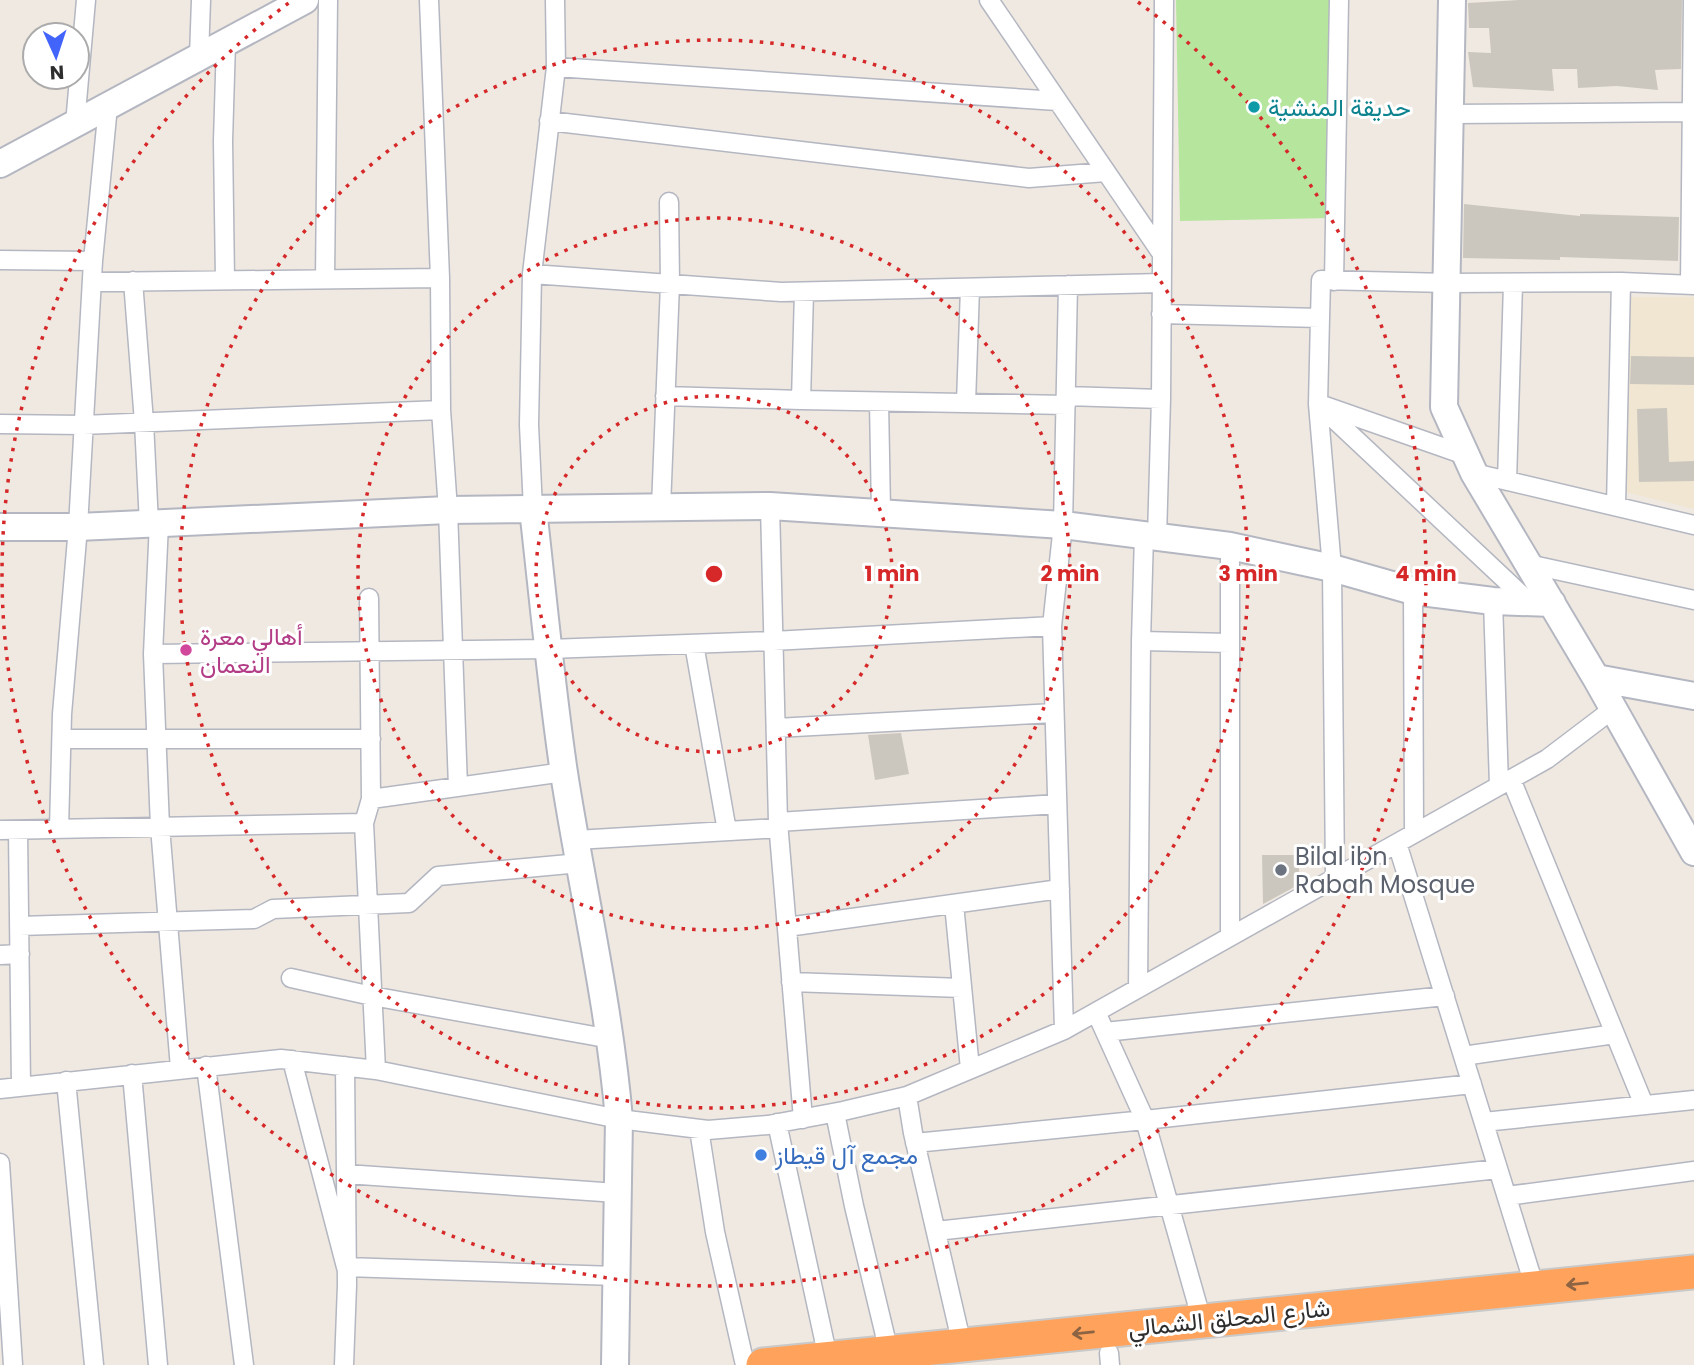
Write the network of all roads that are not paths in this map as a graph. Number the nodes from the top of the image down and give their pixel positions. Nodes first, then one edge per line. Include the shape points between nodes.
1 (86, 0) edge
2 (201, 0) edge
3 (305, 0) edge
4 (328, 0) edge
5 (429, 0) edge
6 (555, 0) edge
7 (989, 0) edge
8 (1164, 0) edge
9 (1339, 0) edge
10 (1452, 0) edge
11 (1693, 6) edge
12 (226, 42) junction
13 (199, 57) junction
14 (556, 66) junction
15 (1057, 101) junction
16 (108, 106) junction
17 (1693, 112) edge
18 (1450, 114) junction
19 (549, 121) junction
20 (75, 124) junction
21 (0, 164) edge
22 (1106, 172) junction
23 (1692, 183) edge
24 (669, 202) dead end
25 (1162, 254) junction
26 (0, 260) edge
27 (93, 261) junction
28 (532, 274) junction
29 (439, 278) junction
30 (325, 279) junction
31 (225, 280) junction
32 (134, 281) junction
33 (1334, 281) junction
34 (92, 282) junction
35 (1620, 282) junction
36 (1162, 283) junction
37 (670, 284) junction
38 (1448, 284) junction
39 (1513, 284) junction
40 (1692, 284) edge
41 (1068, 285) junction
42 (971, 288) junction
43 (804, 292) junction
44 (1161, 314) junction
45 (1320, 318) junction
46 (665, 396) junction
47 (1161, 399) junction
48 (801, 400) junction
49 (1066, 400) junction
50 (879, 402) junction
51 (966, 403) junction
52 (1318, 404) junction
53 (441, 410) junction
54 (144, 422) junction
55 (0, 424) edge
56 (83, 425) junction
57 (1470, 464) junction
58 (1507, 481) junction
59 (770, 506) junction
60 (1616, 506) junction
61 (661, 507) junction
62 (533, 509) junction
63 (448, 510) junction
64 (881, 511) junction
65 (154, 523) junction
66 (1063, 525) junction
67 (1694, 525) edge
68 (0, 527) edge
69 (78, 527) junction
70 (1150, 536) junction
71 (1230, 547) junction
72 (1528, 564) junction
73 (1332, 568) junction
74 (1413, 591) junction
75 (369, 598) dead end
76 (1694, 600) edge
77 (1493, 601) junction
78 (1541, 603) junction
79 (1052, 626) junction
80 (773, 641) junction
81 (1141, 641) junction
82 (1230, 643) junction
83 (694, 644) junction
84 (549, 649) junction
85 (453, 650) junction
86 (370, 651) junction
87 (153, 654) junction
88 (1596, 678) junction
89 (1694, 696) edge
90 (1613, 709) junction
91 (1054, 713) junction
92 (776, 727) junction
93 (62, 739) junction
94 (370, 739) junction
95 (157, 740) junction
96 (564, 772) junction
97 (1505, 782) junction
98 (458, 787) junction
99 (371, 799) junction
100 (1057, 804) junction
101 (364, 823) junction
102 (778, 825) junction
103 (160, 827) junction
104 (59, 829) junction
105 (18, 830) junction
106 (0, 831) edge
107 (727, 831) junction
108 (1414, 832) junction
109 (1397, 843) junction
110 (578, 851) junction
111 (1694, 852) edge
112 (1335, 877) junction
113 (1060, 889) junction
114 (954, 904) junction
115 (368, 906) junction
116 (168, 922) junction
117 (19, 926) junction
118 (787, 927) junction
119 (1230, 936) junction
120 (20, 954) junction
121 (0, 955) edge
122 (291, 978) dead end
123 (791, 982) junction
124 (962, 988) junction
125 (1138, 988) junction
126 (372, 996) junction
127 (1444, 996) junction
128 (1096, 1012) junction
129 (1064, 1030) junction
130 (1105, 1032) junction
131 (1615, 1034) junction
132 (611, 1039) junction
133 (1463, 1056) junction
134 (292, 1060) junction
135 (206, 1066) junction
136 (345, 1066) junction
137 (180, 1068) junction
138 (970, 1069) junction
139 (376, 1070) junction
140 (132, 1074) junction
141 (66, 1081) junction
142 (1472, 1084) junction
143 (21, 1086) junction
144 (0, 1089) edge
145 (907, 1096) junction
146 (1694, 1100) edge
147 (1644, 1105) junction
148 (835, 1113) junction
149 (620, 1119) junction
150 (803, 1119) junction
151 (1145, 1120) junction
152 (1484, 1122) junction
153 (777, 1123) junction
154 (699, 1129) junction
155 (915, 1143) junction
156 (0, 1163) edge
157 (1498, 1169) junction
158 (1694, 1171) edge
159 (346, 1174) junction
160 (617, 1193) junction
161 (1507, 1196) junction
162 (1169, 1205) junction
163 (936, 1231) junction
164 (346, 1267) junction
165 (1694, 1272) edge
166 (616, 1276) junction
167 (1535, 1288) junction
168 (1694, 1294) edge
169 (1202, 1321) junction
170 (889, 1352) junction
171 (973, 1355) edge
172 (828, 1359) junction
173 (1109, 1359) edge
174 (13, 1365) edge
175 (94, 1365) edge
176 (158, 1365) edge
177 (244, 1365) edge
178 (344, 1365) edge
179 (615, 1365) edge
180 (745, 1365) edge
181 (763, 1365) edge

1 - 20 street
2 - 13 street
3 - 12 street
4 - 30 street
5 - 29 street
6 - 14 street
7 - 15 street
8 - 25 street
9 - 33 street
10 - 18 street
11 - 17 street
12 - 13 street
12 - 31 street
13 - 16 street
14 - 15 street
14 - 19 street
15 - 22 street
16 - 20 street
16 - 27 street
17 - 18 street
17 - 23 street
18 - 38 street
19 - 22 street via 1030,178
19 - 28 street
20 - 21 street
22 - 25 street
23 - 40 street
24 - 37 street
25 - 36 street
26 - 27 street
27 - 34 street
28 - 37 street
28 - 62 street via 529,425
29 - 30 street
29 - 53 street
30 - 31 street
31 - 32 street
32 - 34 street
32 - 54 street
33 - 38 street
33 - 45 street via 1321,279
34 - 56 street
35 - 39 street
35 - 40 street
35 - 60 street
36 - 41 street
36 - 44 street
37 - 43 street
37 - 46 street
38 - 39 street
38 - 57 street via 1444,407
39 - 58 street
41 - 42 street
41 - 49 street
42 - 43 street
42 - 51 street
43 - 48 street
44 - 45 street
44 - 47 street
45 - 52 street
46 - 48 street
46 - 61 street
47 - 49 street
47 - 70 street
48 - 50 street
49 - 51 street
49 - 66 street
50 - 51 street
50 - 64 street
52 - 57 street
52 - 73 street
52 - 78 street
53 - 54 street
53 - 63 street
54 - 56 street
54 - 65 street
55 - 56 street
56 - 69 street
57 - 58 street
57 - 72 street
58 - 60 street
59 - 61 street
59 - 64 street
59 - 80 street
60 - 67 street
61 - 62 street
62 - 63 street
62 - 84 street
63 - 65 street
63 - 85 street
64 - 66 street
65 - 69 street
65 - 87 street
66 - 70 street
66 - 79 street
68 - 69 street
69 - 93 street
70 - 71 street
70 - 81 street
71 - 73 street
71 - 82 street
72 - 76 street
72 - 78 street
73 - 74 street
73 - 112 street
74 - 77 street
74 - 108 street
75 - 86 street
77 - 78 street
77 - 97 street
78 - 88 street
79 - 80 street
79 - 91 street
80 - 83 street
80 - 92 street
81 - 82 street
81 - 125 street
82 - 119 street
83 - 84 street
83 - 107 street
84 - 85 street
84 - 96 street
85 - 86 street
85 - 98 street
86 - 87 street
86 - 94 street
87 - 95 street
88 - 89 street
88 - 90 street
90 - 97 street via 1547,759
90 - 111 street
91 - 92 street
91 - 100 street
92 - 102 street
93 - 95 street
93 - 104 street
94 - 95 street
94 - 99 street
95 - 103 street
96 - 98 street
96 - 110 street
97 - 108 street
97 - 131 street
98 - 99 street
99 - 101 street
100 - 102 street
100 - 113 street
101 - 103 street
101 - 115 street
102 - 107 street
102 - 118 street
103 - 104 street
103 - 116 street
104 - 105 street
105 - 106 street
105 - 117 street
107 - 110 street
108 - 109 street
109 - 112 street
109 - 127 street
110 - 115 street via 438,876 409,903
110 - 132 street
112 - 119 street
113 - 114 street
113 - 129 street
114 - 118 street
114 - 124 street
115 - 116 street via 273,909 254,919
115 - 126 street
116 - 117 street
116 - 137 street
117 - 120 street
118 - 123 street
119 - 125 street
120 - 121 street
120 - 143 street
122 - 126 street
123 - 124 street
123 - 150 street
124 - 138 street
125 - 128 street
126 - 132 street
126 - 139 street
127 - 130 street
127 - 133 street
128 - 129 street
128 - 130 street
129 - 138 street
130 - 151 street
131 - 133 street
131 - 147 street
132 - 149 street
133 - 142 street
134 - 135 street
134 - 136 street
134 - 164 street
135 - 137 street
135 - 177 street
136 - 139 street
136 - 159 street
137 - 140 street
138 - 145 street
139 - 149 street
140 - 141 street
140 - 176 street
141 - 143 street
141 - 175 street
142 - 151 street
142 - 152 street
143 - 144 street
145 - 148 street
145 - 155 street
146 - 147 street
147 - 152 street
148 - 150 street
148 - 170 street
149 - 154 street
149 - 160 street
150 - 153 street
151 - 155 street
151 - 162 street
152 - 157 street
153 - 154 street
153 - 172 street
154 - 180 street via 715,1232
155 - 163 street
156 - 174 street
157 - 161 street
157 - 162 street
158 - 161 street
159 - 160 street
159 - 164 street
160 - 166 street
161 - 167 street
162 - 163 street
162 - 169 street
163 - 171 street
164 - 166 street
164 - 178 street
165 -> 167 highway, شارع المحلق الشمالي
166 - 179 street
167 - 169 highway, شارع المحلق الشمالي
168 - 173 highway, شارع المحلق الشمالي
169 -> 171 highway, شارع المحلق الشمالي
170 - 171 highway, شارع المحلق الشمالي
170 - 172 highway, شارع المحلق الشمالي
171 - 173 highway, شارع المحلق الشمالي
172 - 181 highway, شارع المحلق الشمالي

